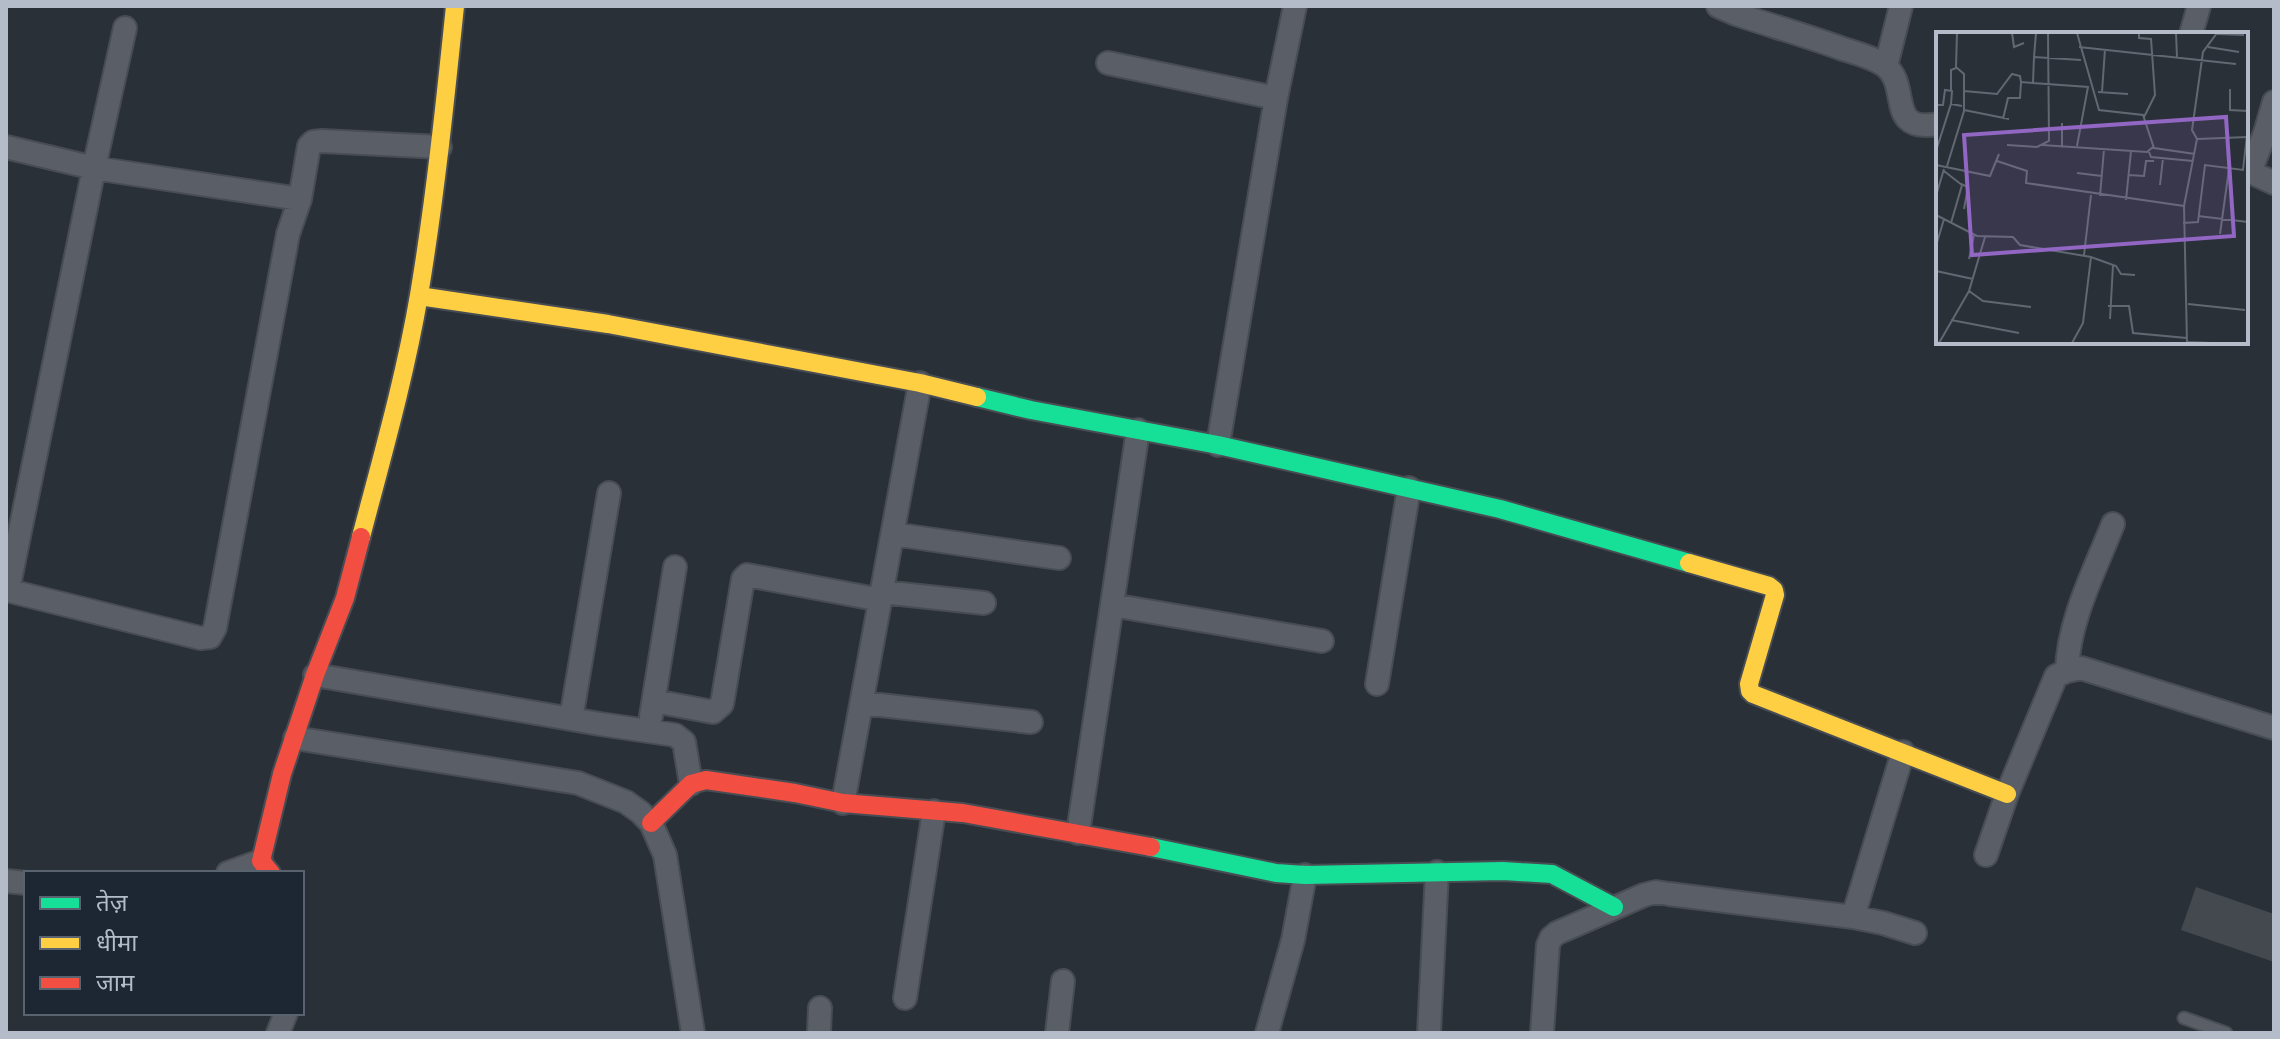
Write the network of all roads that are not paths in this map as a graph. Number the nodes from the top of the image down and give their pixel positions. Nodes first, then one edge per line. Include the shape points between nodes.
1 (455, 6) edge
2 (1295, 6) edge
3 (1718, 6) edge
4 (1901, 6) edge
5 (2199, 6) edge
6 (125, 28) dead end
7 (2192, 32) edge
8 (1108, 63) dead end
9 (1886, 66) junction
10 (1276, 98) junction
11 (2274, 102) edge
12 (1936, 124) edge
13 (6, 147) edge
14 (440, 147) junction
15 (94, 168) junction
16 (2248, 171) edge
17 (2274, 183) edge
18 (300, 199) junction
19 (419, 296) junction
20 (920, 383) junction
21 (1138, 430) junction
22 (1218, 445) junction
23 (1409, 488) junction
24 (609, 493) dead end
25 (2113, 524) dead end
26 (893, 534) junction
27 (1059, 558) dead end
28 (675, 567) dead end
29 (7, 590) edge
30 (881, 596) junction
31 (984, 603) dead end
32 (1112, 605) junction
33 (1322, 641) dead end
34 (2067, 671) junction
35 (315, 675) junction
36 (1377, 684) dead end
37 (654, 701) junction
38 (862, 703) junction
39 (571, 719) junction
40 (1031, 722) dead end
41 (2274, 728) edge
42 (648, 731) junction
43 (295, 738) junction
44 (1903, 752) junction
45 (691, 784) junction
46 (2007, 794) junction
47 (843, 803) junction
48 (934, 811) junction
49 (651, 823) junction
50 (1078, 833) junction
51 (1986, 855) dead end
52 (266, 867) edge
53 (241, 871) edge
54 (1437, 872) junction
55 (1305, 875) junction
56 (1614, 907) junction
57 (1853, 917) junction
58 (1915, 933) dead end
59 (1063, 981) dead end
60 (905, 998) dead end
61 (820, 1008) dead end
62 (2184, 1018) dead end
63 (693, 1033) edge
64 (819, 1033) edge
65 (1057, 1033) edge
66 (1267, 1033) edge
67 (1429, 1033) edge
68 (1542, 1033) edge
69 (2226, 1033) edge

1 - 14 street
2 - 10 street
3 - 9 street
4 - 9 street
5 - 7 street
6 - 15 street
8 - 10 street
9 - 12 street via 1909,122
10 - 22 street
11 - 16 street
13 - 15 street
14 - 18 street via 313,142
14 - 19 street
15 - 18 street
15 - 29 street
16 - 17 street
18 - 29 street via 288,234 210,637
19 - 20 street via 608,324
19 - 35 street via 345,598
20 - 21 street
20 - 26 street
21 - 22 street
21 - 32 street
22 - 23 street
23 - 36 street
23 - 44 street via 1769,586 1775,595 1750,691
24 - 39 street
25 - 34 street via 2072,631
26 - 27 street
26 - 30 street
28 - 37 street
30 - 31 street
30 - 37 street via 747,575 719,709
30 - 38 street
32 - 33 street
32 - 50 street
34 - 41 street via 2081,668
34 - 46 street via 2056,676
35 - 39 street
35 - 43 street
37 - 42 street
38 - 40 street
38 - 47 street
39 - 42 street
42 - 45 street via 675,735 684,742
43 - 49 street via 578,783 626,802
43 - 52 street via 282,774
44 - 46 street
44 - 57 street
45 - 47 street via 706,780
45 - 49 street
46 - 51 street
47 - 48 street
48 - 50 street
48 - 60 street
49 - 63 street via 665,855
50 - 55 street
52 - 53 street
54 - 55 street
54 - 56 street via 1552,874
54 - 67 street
55 - 66 street
56 - 57 street via 1656,892
56 - 68 street via 1551,938
57 - 58 street
59 - 65 street
61 - 64 street
62 - 69 lane

